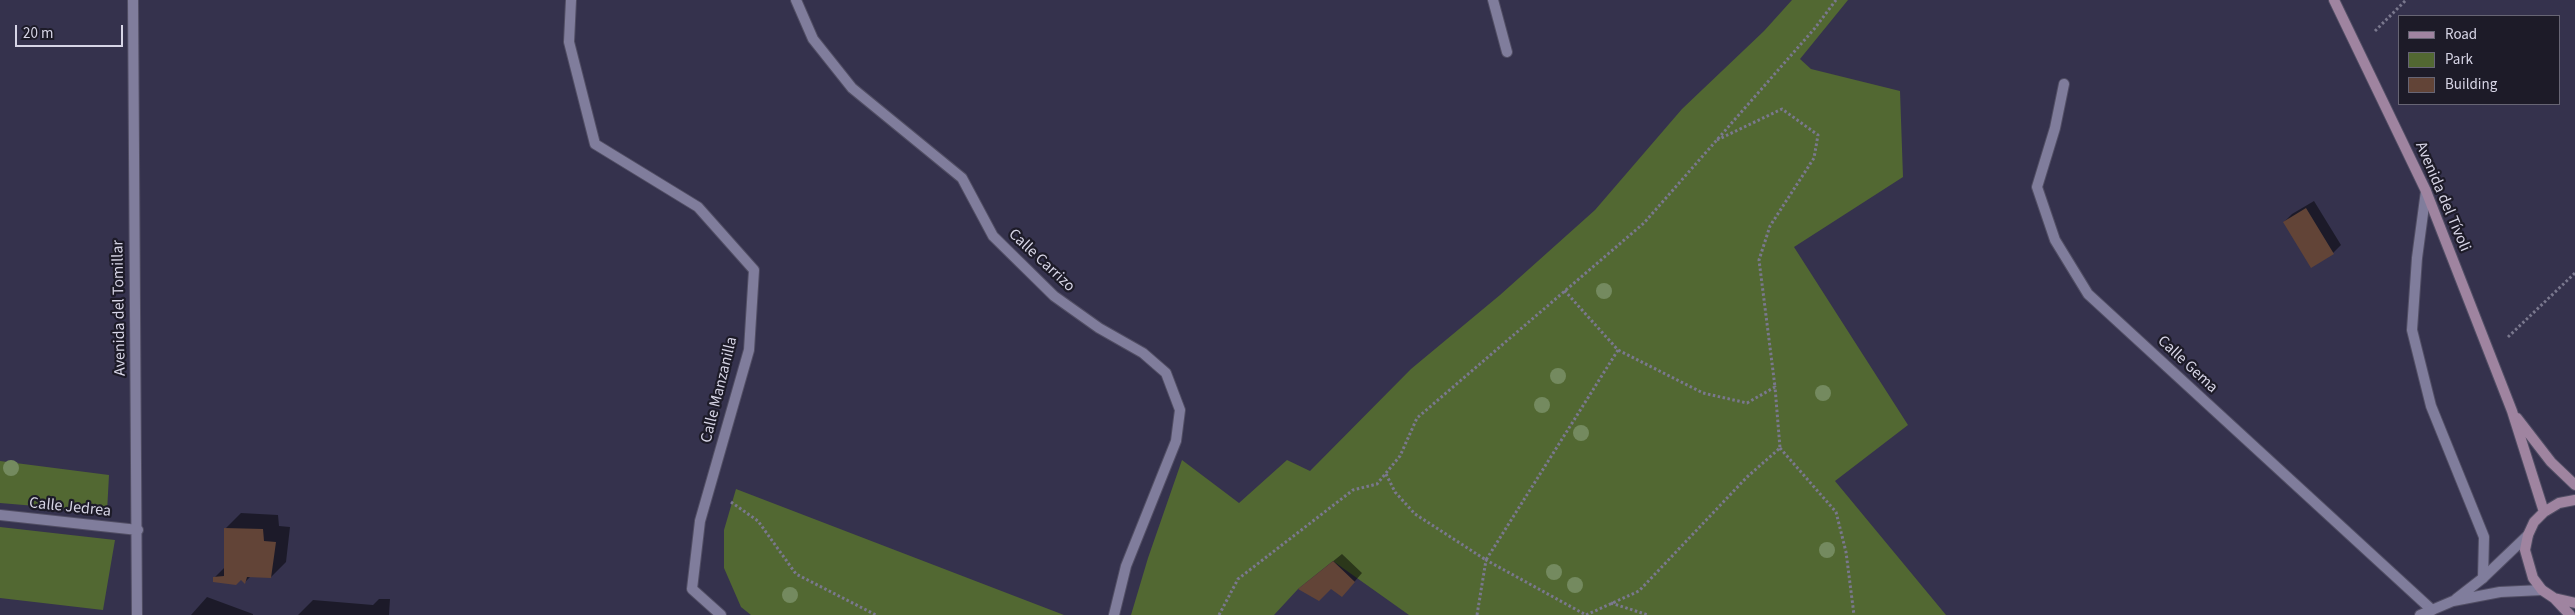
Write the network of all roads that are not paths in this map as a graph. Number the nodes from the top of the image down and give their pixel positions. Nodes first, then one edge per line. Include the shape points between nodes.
1 (133, 0) edge
2 (571, 0) edge
3 (796, 0) edge
4 (1493, 0) edge
5 (2334, 0) edge
6 (1507, 52) dead end
7 (2064, 84) dead end
8 (2426, 191) junction
9 (2512, 411) junction
10 (2575, 485) edge
11 (2575, 500) edge
12 (2544, 512) junction
13 (0, 515) edge
14 (138, 530) junction
15 (2528, 535) junction
16 (2483, 578) junction
17 (2542, 590) junction
18 (2554, 598) junction
19 (2453, 601) junction
20 (2575, 603) edge
21 (2432, 610) junction
22 (137, 615) edge
23 (721, 615) edge
24 (1114, 615) edge
25 (2420, 615) edge
26 (2570, 615) edge

1 - 14 street, Avenida del Tomillar
2 - 23 street, Calle Manzanilla via 569,42 595,144 698,207 754,270 749,350 700,521 692,589
3 - 24 street, Calle Carrizo via 814,39 852,88 962,178 993,236 1054,296 1099,328 1143,353 1166,373 1180,410 1176,440 1126,566
4 - 6 street
5 - 8 main road, Avenida del Tívoli
7 - 21 street, Calle Gema via 2037,187 2055,240 2088,294
8 - 9 main road, Avenida del Tívoli
8 - 16 street via 2412,330 2431,406 2484,537
9 - 10 main road, Avenida del Tívoli via 2551,462
9 - 12 main road, Avenida del Tívoli
11 - 12 main road via 2559,503
12 - 15 main road
13 - 14 street, Calle Jedrea
14 - 22 street, Avenida del Tomillar
15 - 16 street
15 - 17 main road via 2527,564
16 - 19 street
17 - 18 main road
17 - 19 street via 2500,592
18 - 20 main road
18 - 26 main road
19 - 21 street
21 - 25 street

